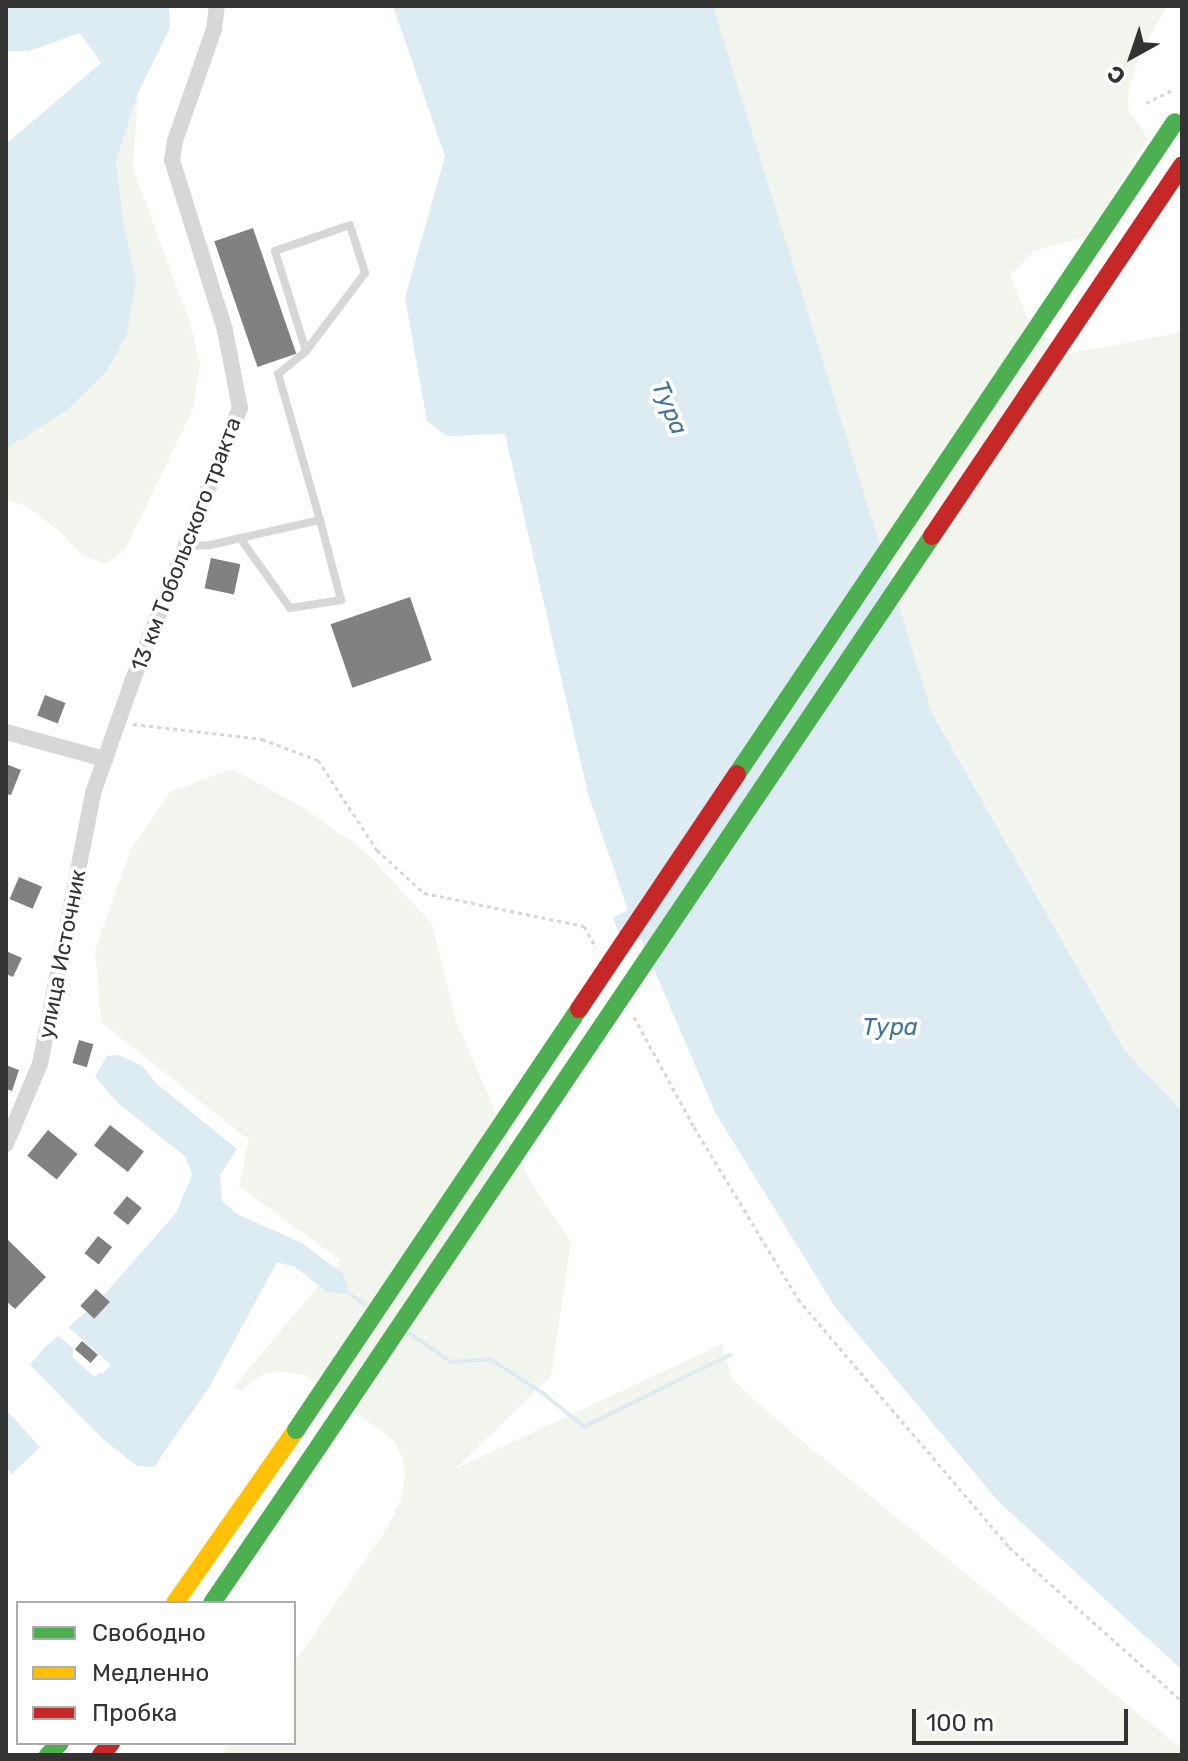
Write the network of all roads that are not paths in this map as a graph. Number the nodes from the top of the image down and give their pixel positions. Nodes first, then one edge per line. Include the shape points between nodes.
1 (217, 6) edge
2 (1178, 116) edge
3 (1182, 166) edge
4 (306, 351) junction
5 (320, 520) junction
6 (240, 538) junction
7 (186, 546) junction
8 (6, 732) edge
9 (105, 759) junction
10 (6, 1144) edge
11 (176, 1601) edge
12 (213, 1601) edge

1 - 7 street, 13 км Тобольского тракта via 172,160 225,330 240,408
2 - 11 highway, bridge
3 - 12 highway, bridge
4 - 4 lane via 365,273 350,225 275,251
4 - 5 lane via 278,374
5 - 6 lane
5 - 6 lane via 341,600 290,608
6 - 7 lane
7 - 9 street, 13 км Тобольского тракта
8 - 9 street
9 - 10 street, улица Источник via 93,793 40,1064

